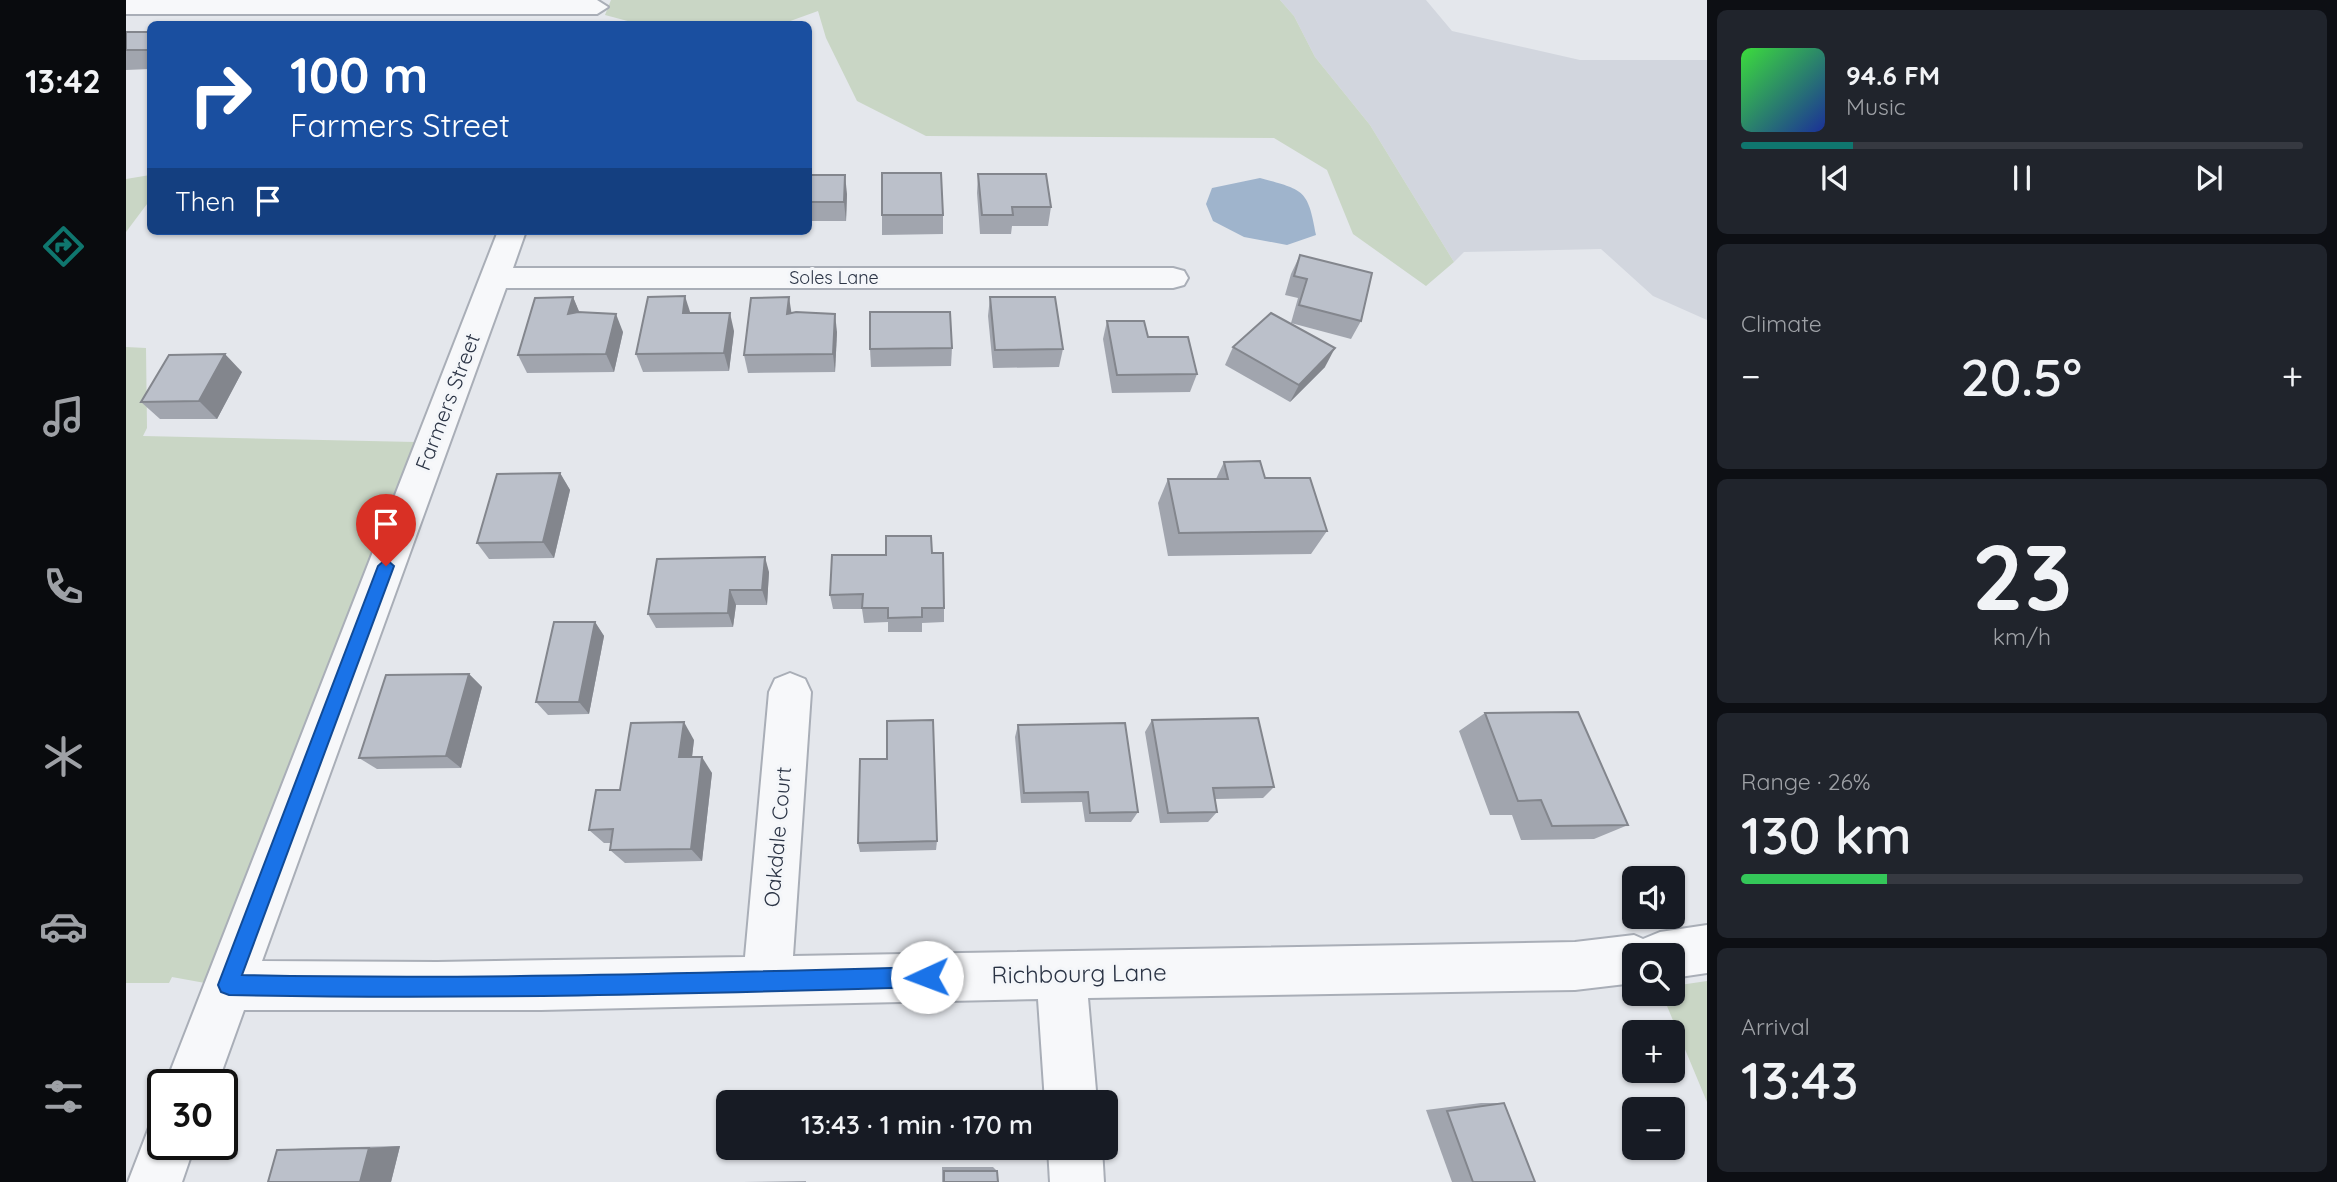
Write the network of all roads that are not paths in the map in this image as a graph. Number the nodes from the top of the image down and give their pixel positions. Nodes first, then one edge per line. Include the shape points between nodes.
1 (126, 7) edge
2 (595, 11) edge
3 (510, 235) edge
4 (494, 278) junction
5 (1173, 278) dead end
6 (790, 692) dead end
7 (1707, 949) edge
8 (1685, 952) edge
9 (1622, 960) edge
10 (1061, 974) junction
11 (766, 982) junction
12 (229, 985) junction
13 (197, 1069) edge
14 (1070, 1090) edge
15 (163, 1160) edge
16 (1075, 1160) edge
17 (155, 1182) edge
18 (1077, 1182) edge

1 - 2 street
3 - 4 street, Farmers Street
4 - 5 street, Soles Lane
4 - 12 street, Farmers Street
6 - 11 street, Oakdale Court
7 - 8 street
9 - 10 street, Richbourg Lane via 1575,966
10 - 11 street, Richbourg Lane
10 - 14 street
11 - 12 street, Richbourg Lane via 362,988
12 - 13 street, Farmers Street
15 - 17 street
16 - 18 street

